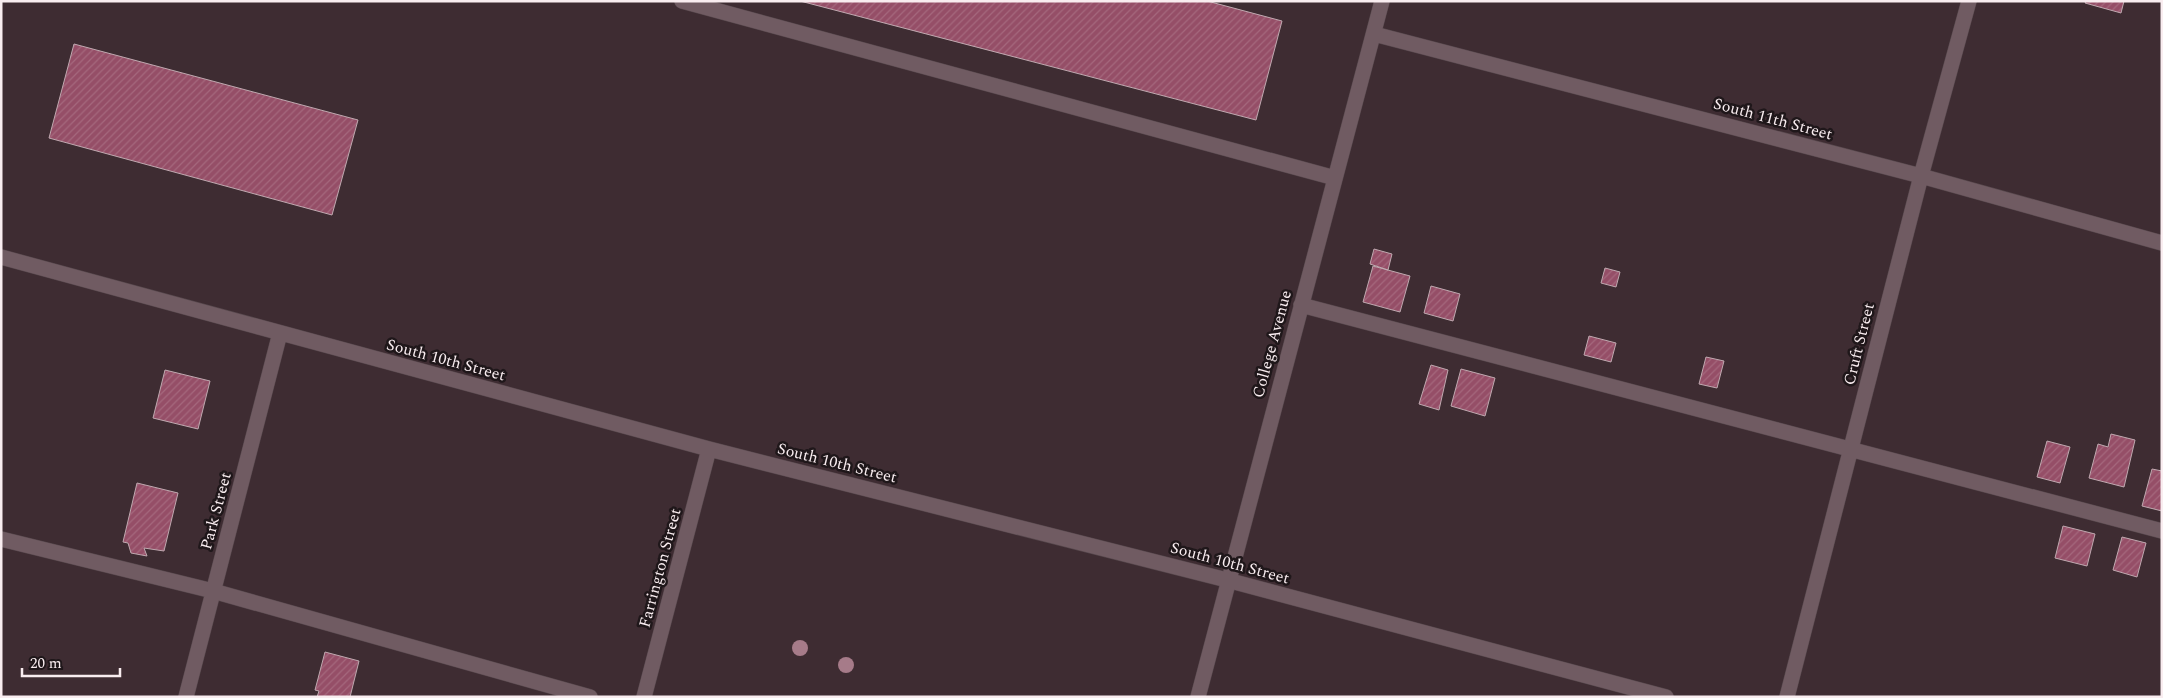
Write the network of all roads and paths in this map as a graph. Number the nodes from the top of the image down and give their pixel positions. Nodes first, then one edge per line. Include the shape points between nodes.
1 (682, 1) edge
2 (1382, 1) edge
3 (1969, 1) edge
4 (1374, 34) junction
5 (1921, 176) junction
6 (1335, 178) junction
7 (2162, 243) edge
8 (1, 257) edge
9 (1301, 305) junction
10 (280, 333) junction
11 (1851, 448) junction
12 (709, 449) junction
13 (2162, 530) edge
14 (1, 539) edge
15 (1227, 580) junction
16 (213, 591) junction
17 (186, 697) edge
18 (590, 697) edge
19 (644, 697) edge
20 (1198, 697) edge
21 (1666, 697) edge
22 (1787, 697) edge

1 - 6 street
2 - 4 street, College Avenue
3 - 5 street, Cruft Street
4 - 5 street, South 11th Street
4 - 6 street, College Avenue
5 - 7 street, South 11th Street
5 - 11 street, Cruft Street
6 - 9 street, College Avenue
8 - 10 street, South 10th Street
9 - 11 street
9 - 15 street, College Avenue
10 - 12 street, South 10th Street
10 - 16 street, Park Street
11 - 13 street
11 - 22 street, Cruft Street
12 - 15 street, South 10th Street
12 - 19 street, Farrington Street
14 - 16 street
15 - 20 street, College Avenue
15 - 21 street, South 10th Street
16 - 17 street, Park Street
16 - 18 street

